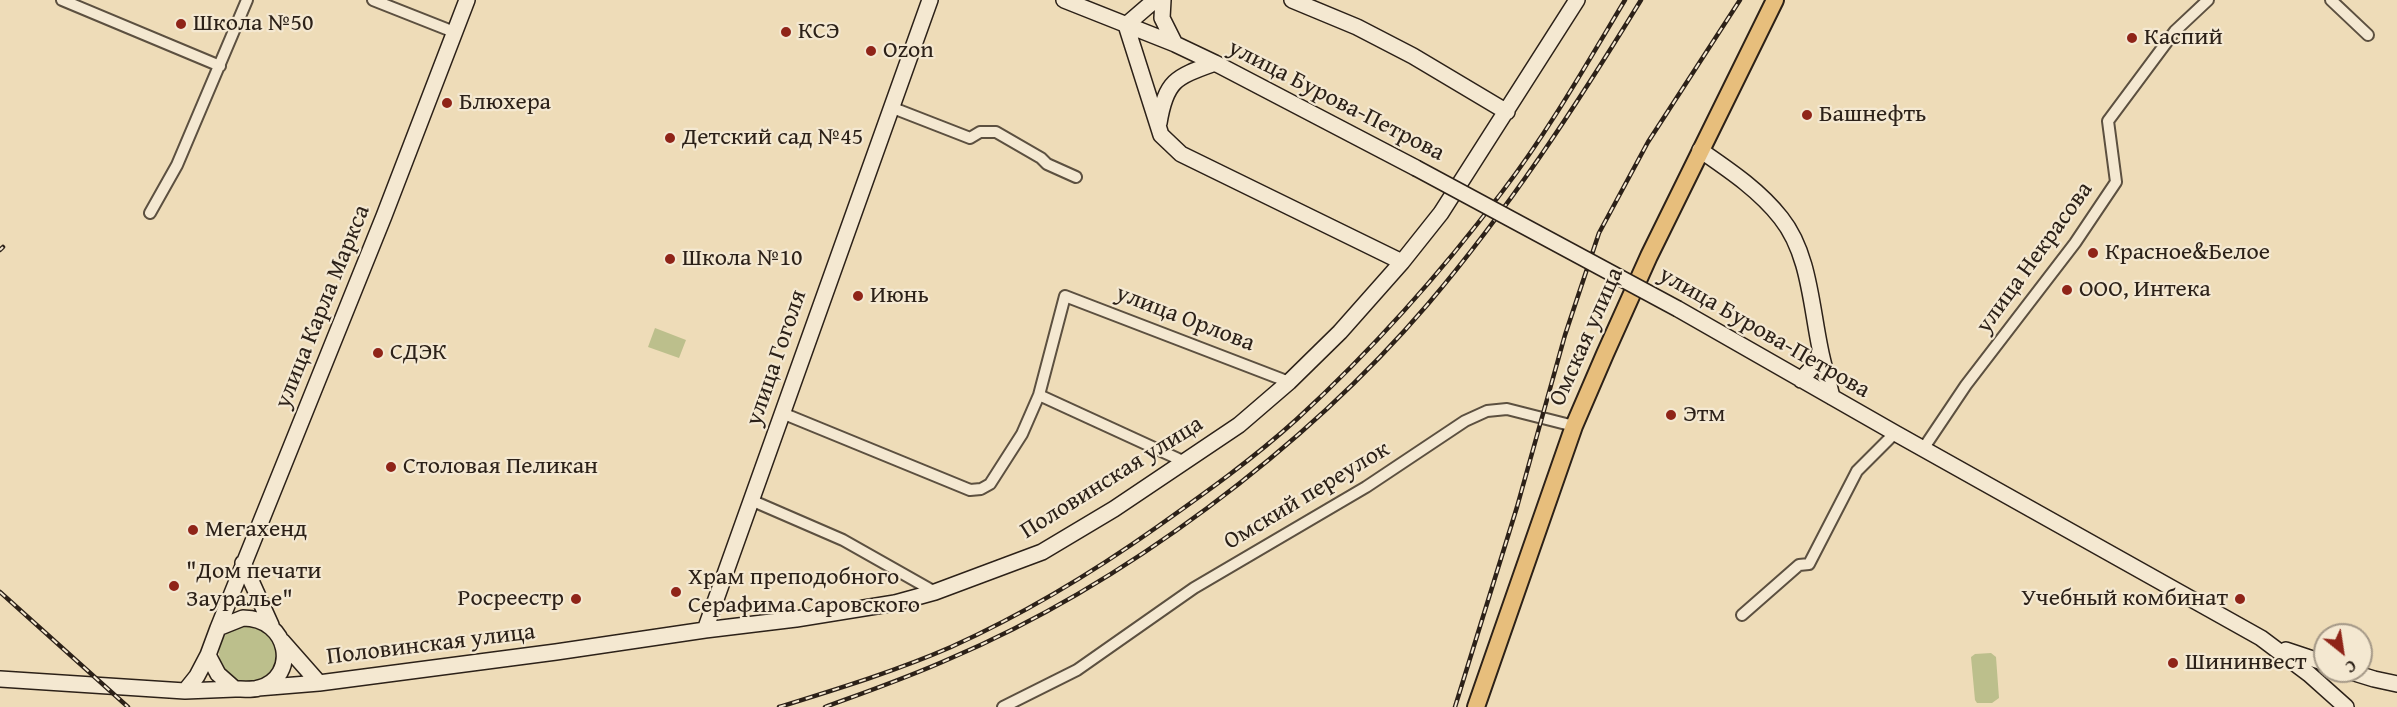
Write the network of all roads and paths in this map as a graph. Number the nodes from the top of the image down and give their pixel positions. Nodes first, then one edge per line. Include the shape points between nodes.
1 (62, 0) edge
2 (247, 0) edge
3 (373, 0) edge
4 (467, 0) edge
5 (930, 0) edge
6 (1064, 0) edge
7 (1155, 0) edge
8 (1163, 0) edge
9 (1292, 0) edge
10 (1577, 0) edge
11 (1775, 0) edge
12 (2208, 0) edge
13 (2331, 0) edge
14 (1126, 25) junction
15 (454, 32) junction
16 (2368, 35) dead end
17 (1175, 44) junction
18 (1215, 63) junction
19 (220, 66) junction
20 (893, 108) junction
21 (1508, 112) junction
22 (1159, 126) junction
23 (1701, 150) junction
24 (1076, 177) dead end
25 (150, 213) dead end
26 (1402, 262) junction
27 (1820, 350) junction
28 (1801, 380) junction
29 (1289, 382) junction
30 (1039, 395) junction
31 (1832, 397) junction
32 (782, 413) junction
33 (1574, 426) junction
34 (1895, 433) junction
35 (1923, 449) junction
36 (1185, 462) junction
37 (753, 501) junction
38 (243, 563) junction
39 (935, 592) junction
40 (1742, 615) dead end
41 (271, 625) junction
42 (218, 628) junction
43 (705, 630) junction
44 (282, 641) junction
45 (2271, 645) junction
46 (208, 655) junction
47 (2313, 659) edge
48 (0, 679) edge
49 (2373, 680) edge
50 (319, 683) junction
51 (2397, 684) edge
52 (258, 688) junction
53 (235, 689) junction
54 (185, 691) junction
55 (1002, 707) edge
56 (1476, 707) edge
57 (2346, 707) edge

1 - 19 street
2 - 19 street
3 - 15 street
4 - 15 main road, улица Карла Маркса
5 - 20 main road, улица Гоголя
6 - 14 main road, улица Бурова-Петрова
7 - 14 main road
8 - 17 main road via 1162,18
9 - 21 main road via 1385,41
10 - 21 main road, Половинская улица
11 - 23 main road, Омская улица
12 - 35 street, улица Некрасова via 2175,31 2108,121 2116,182 2097,213 1966,385
13 - 16 street
14 - 17 main road, улица Бурова-Петрова
14 - 22 main road
15 - 38 main road, улица Карла Маркса via 277,486
17 - 18 main road, улица Бурова-Петрова
18 - 22 main road via 1182,74 1171,85 1163,100
18 - 28 main road, улица Бурова-Петрова, bridge via 1678,309
19 - 25 street via 177,165
20 - 24 street via 969,138 980,132 996,132
20 - 32 main road, улица Гоголя
21 - 26 main road, Половинская улица via 1441,213
22 - 26 main road via 1161,135 1181,154
23 - 27 main road via 1764,200 1790,232 1809,288
23 - 33 main road, Омская улица
26 - 29 main road, Половинская улица
27 - 28 main road via 1817,362
27 - 31 main road
28 - 31 main road, улица Бурова-Петрова
29 - 30 street, улица Орлова via 1065,296
29 - 36 main road, Половинская улица
30 - 32 street via 1022,434 996,477 981,489 970,490
30 - 36 street
31 - 34 main road, улица Бурова-Петрова
32 - 37 main road, улица Гоголя
33 - 55 street, Омский переулок via 1507,409 1487,411 1465,421 1366,487 1194,588 1077,670
33 - 56 main road, Омская улица
34 - 35 main road, улица Бурова-Петрова
34 - 40 street via 1857,471 1809,564 1798,566
35 - 45 main road, улица Бурова-Петрова
36 - 39 main road, Половинская улица via 1042,552
37 - 39 street via 843,540
37 - 43 main road, улица Гоголя
38 - 41 main road
38 - 42 main road, улица Карла Маркса
39 - 43 main road, Половинская улица via 884,605
41 - 42 main road via 243,618
41 - 44 main road
42 - 46 main road
43 - 50 main road, Половинская улица
44 - 50 main road
44 - 52 main road via 281,668 270,682
45 - 47 main road, улица Бурова-Петрова
45 - 57 main road, улица Бурова-Петрова
46 - 53 main road via 218,674
46 - 54 main road
48 - 54 main road
49 - 51 main road
50 - 52 main road, Половинская улица
52 - 53 main road
53 - 54 main road

